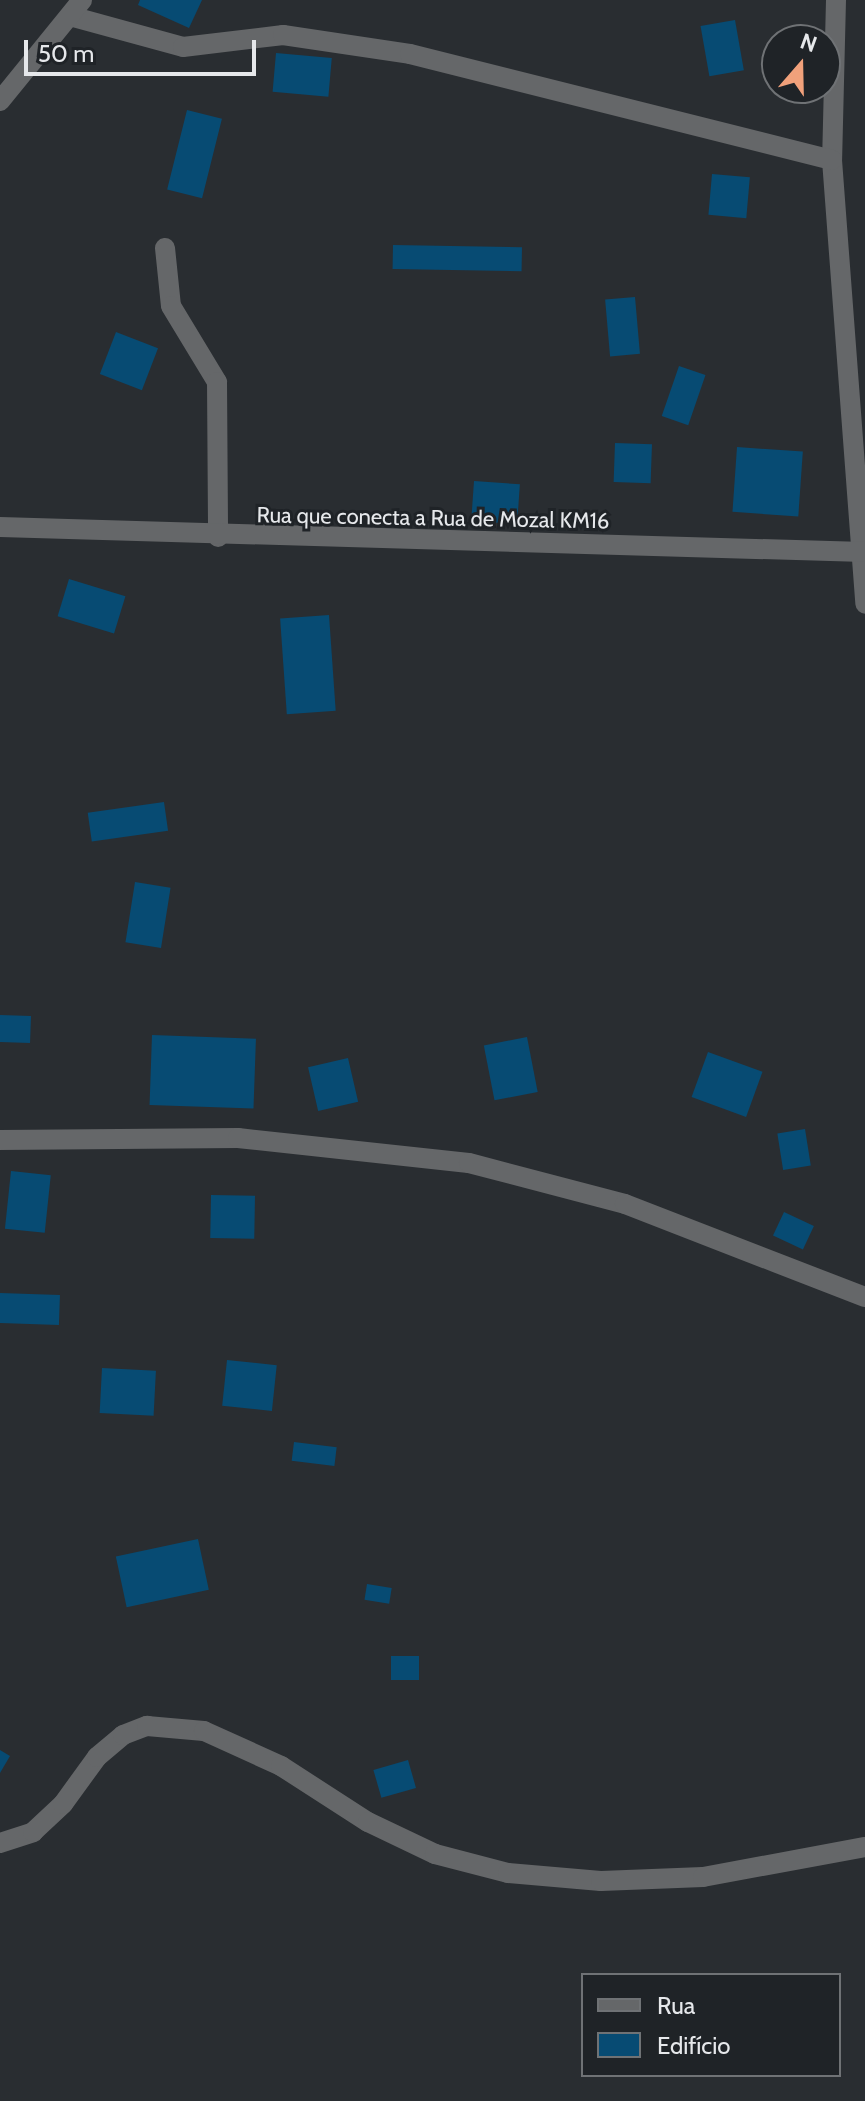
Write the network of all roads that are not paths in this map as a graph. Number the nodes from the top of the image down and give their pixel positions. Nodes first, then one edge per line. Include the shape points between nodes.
1 (836, 0) edge
2 (76, 8) edge
3 (0, 101) edge
4 (832, 160) junction
5 (165, 248) dead end
6 (0, 527) edge
7 (218, 537) junction
8 (865, 552) edge
9 (865, 604) edge
10 (0, 1140) edge
11 (865, 1297) edge
12 (0, 1843) edge
13 (865, 1847) edge

1 - 4 street
2 - 3 street
2 - 4 street via 183,47 283,35 410,54
4 - 8 street
5 - 7 street via 171,306 217,382
6 - 7 street, Rua que conecta a Rua de Mozal KM16
7 - 8 street, Rua que conecta a Rua de Mozal KM16
8 - 9 street
10 - 11 street via 238,1138 469,1163 625,1204
12 - 13 street via 33,1832 63,1804 97,1757 123,1735 147,1726 204,1731 281,1766 368,1822 435,1854 508,1873 601,1881 703,1877

